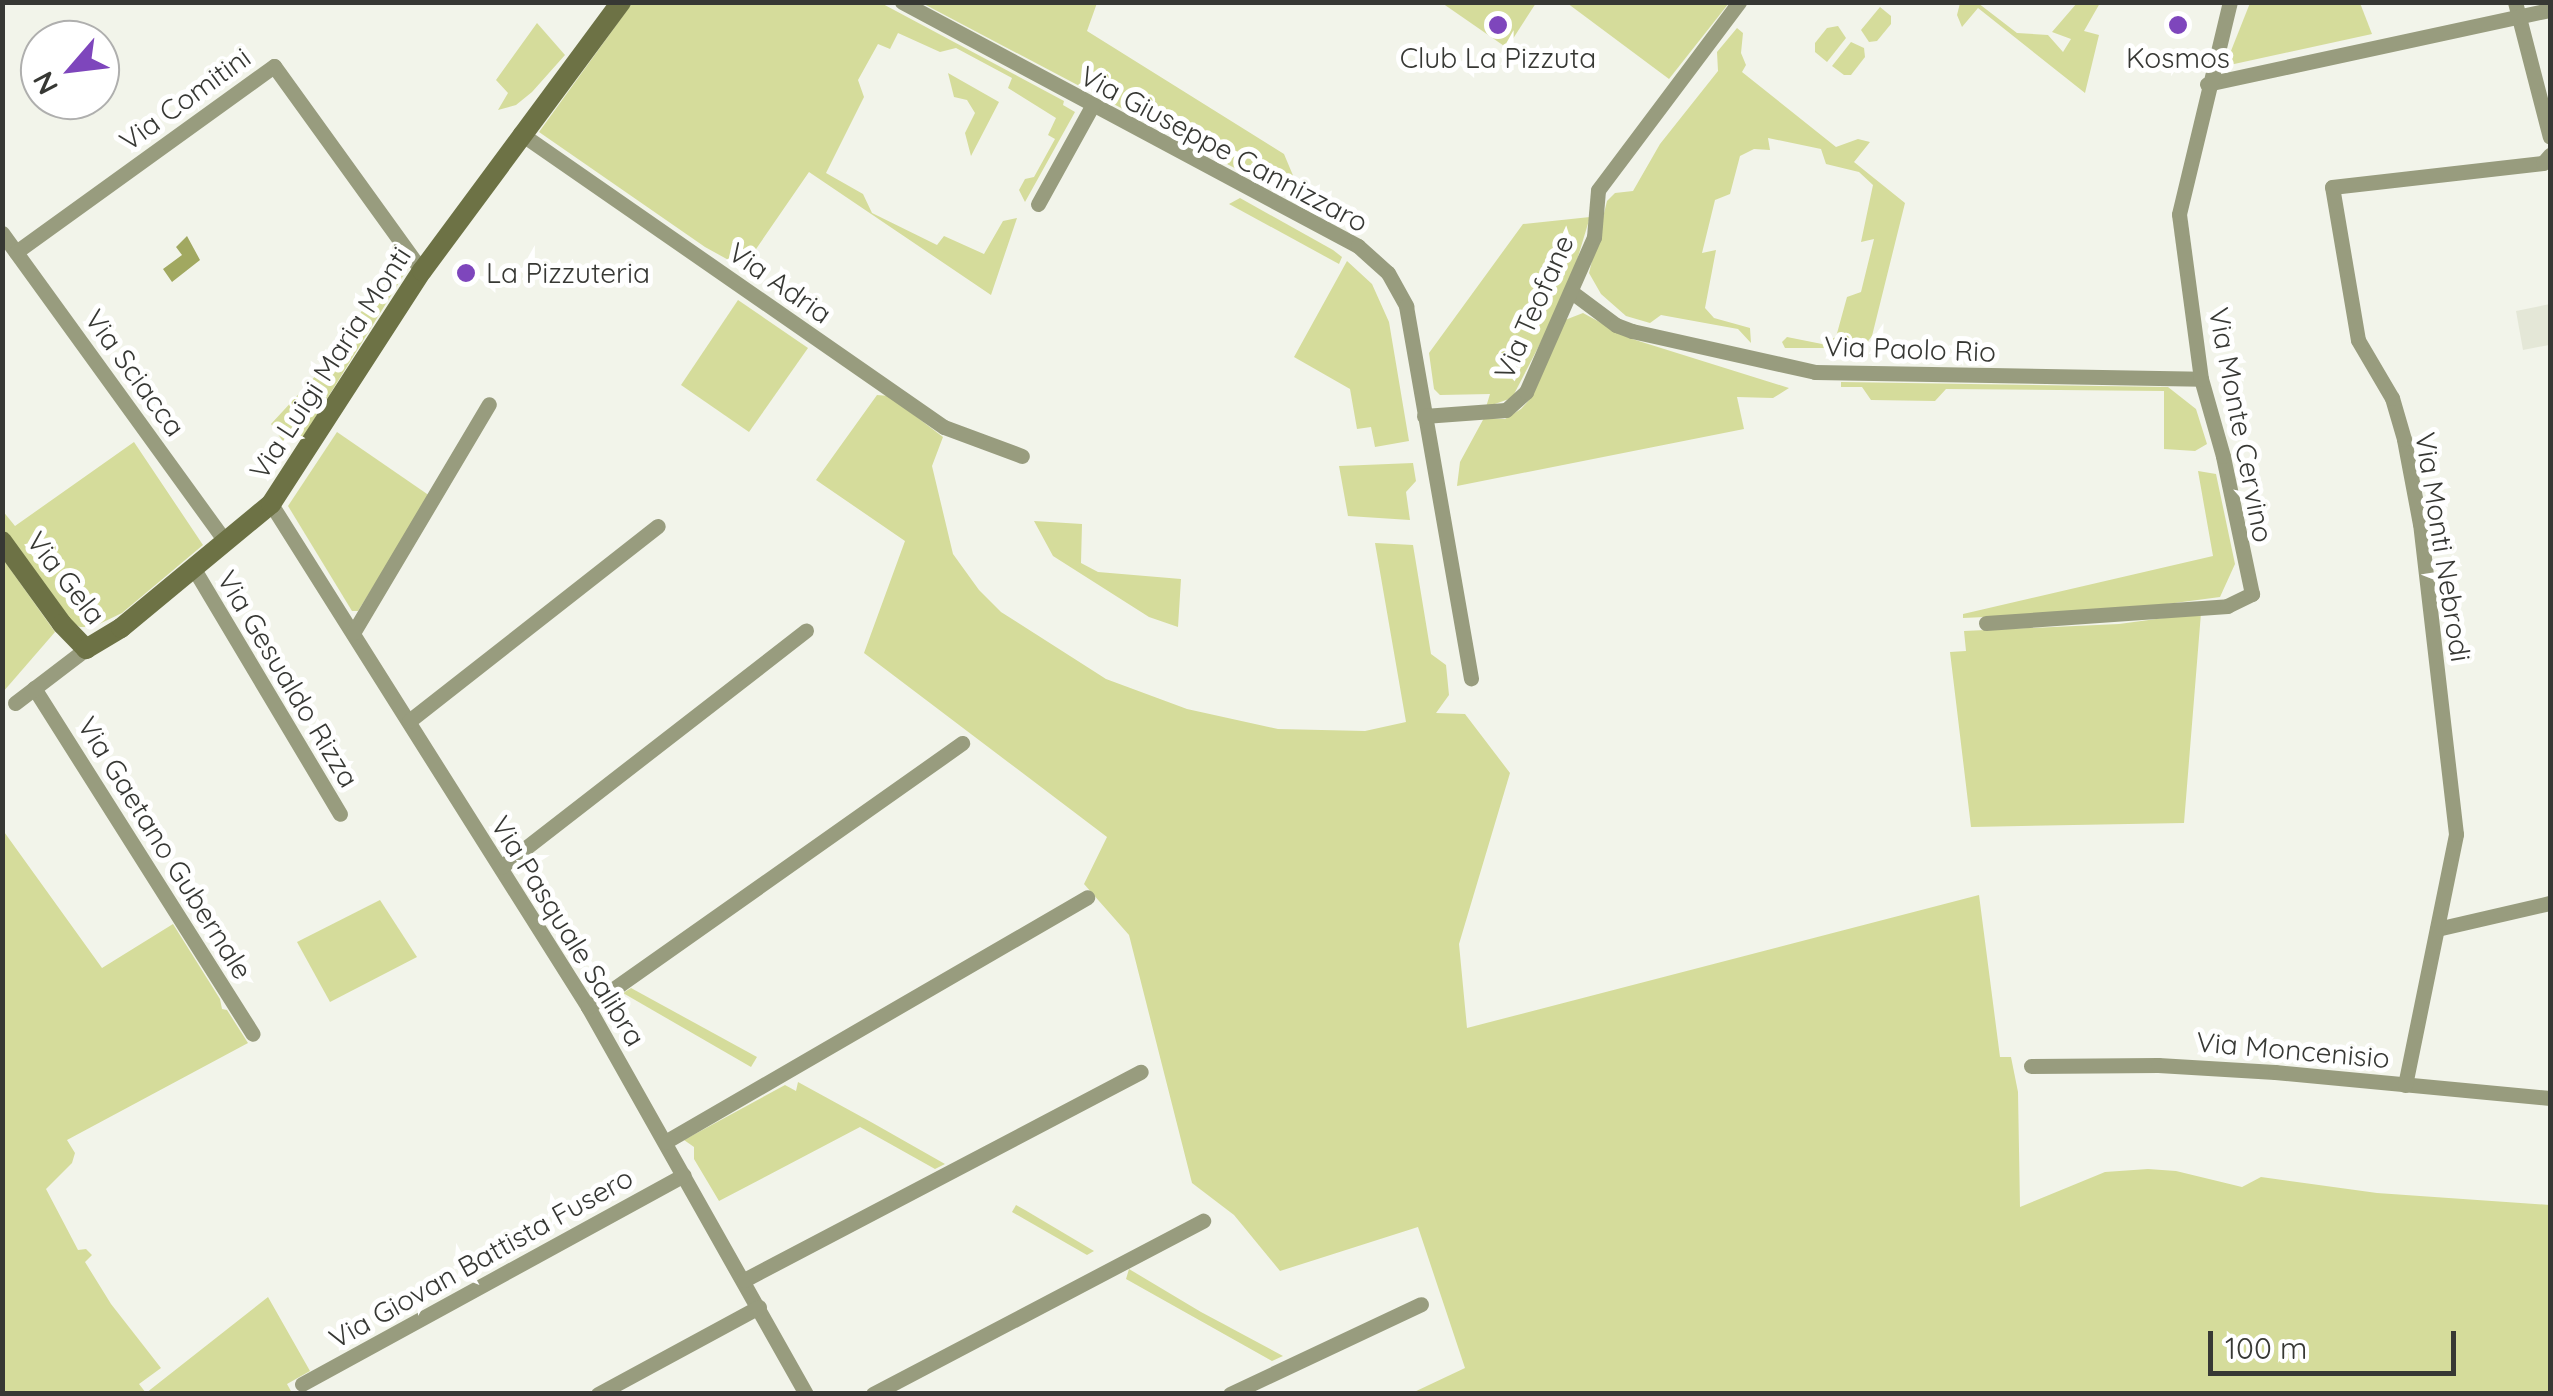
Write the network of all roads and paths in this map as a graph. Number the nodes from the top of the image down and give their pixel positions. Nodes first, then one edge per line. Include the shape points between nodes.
1 (603, 2) edge
2 (621, 2) edge
3 (902, 2) edge
4 (1739, 2) edge
5 (2230, 2) edge
6 (2517, 10) edge
7 (2550, 10) edge
8 (574, 61) junction
9 (2207, 84) junction
10 (1092, 106) junction
11 (520, 134) junction
12 (2550, 137) edge
13 (2550, 156) edge
14 (1038, 204) dead end
15 (2, 233) edge
16 (16, 252) junction
17 (422, 271) junction
18 (1573, 292) junction
19 (2201, 379) junction
20 (489, 404) dead end
21 (1424, 416) junction
22 (1022, 456) dead end
23 (271, 504) junction
24 (658, 526) dead end
25 (2, 541) edge
26 (226, 542) junction
27 (194, 569) junction
28 (1986, 623) dead end
29 (806, 630) dead end
30 (353, 633) junction
31 (86, 649) junction
32 (1470, 678) dead end
33 (34, 688) junction
34 (16, 703) dead end
35 (408, 721) junction
36 (962, 742) dead end
37 (340, 814) dead end
38 (500, 867) junction
39 (1087, 898) dead end
40 (2550, 903) edge
41 (2437, 929) junction
42 (588, 1007) junction
43 (253, 1034) dead end
44 (2031, 1066) dead end
45 (1140, 1072) dead end
46 (2404, 1085) junction
47 (2550, 1098) edge
48 (665, 1142) junction
49 (684, 1175) junction
50 (1203, 1221) dead end
51 (744, 1280) junction
52 (1421, 1304) dead end
53 (759, 1307) junction
54 (302, 1384) dead end
55 (598, 1394) edge
56 (806, 1394) edge
57 (873, 1394) edge
58 (1230, 1394) edge

1 - 8 street
2 - 8 street
3 - 10 street, Via Giuseppe Cannizzaro
4 - 18 street, Via Teofane via 1598,190 1594,237
5 - 9 street, Via Monte Cervino
6 - 7 street
6 - 9 street
6 - 12 street
8 - 11 street, Via Luigi Maria Monti
9 - 19 street, Via Monte Cervino via 2179,214
10 - 14 street
10 - 21 street, Via Giuseppe Cannizzaro via 1358,246 1388,273 1406,306
11 - 17 street, Via Luigi Maria Monti
11 - 22 street, Via Adria via 944,427
13 - 41 street, Via Monti Nebrodi via 2543,163 2332,187 2358,340 2392,398 2420,524 2456,834
15 - 16 street, Via Sciacca
16 - 17 street, Via Comitini via 274,66
16 - 26 street, Via Sciacca
17 - 23 street, Via Luigi Maria Monti
18 - 19 street, Via Paolo Rio via 1616,326 1815,372
18 - 21 street, Via Teofane via 1518,403 1506,410
19 - 28 street, Via Monte Cervino via 2252,594 2227,606
20 - 30 street
21 - 32 street, Via Giuseppe Cannizzaro
23 - 26 street, Via Luigi Maria Monti
23 - 30 street, Via Pasquale Salibra
24 - 35 street
25 - 31 street, Via Gela
26 - 27 street, Via Luigi Maria Monti
27 - 31 street, Via Luigi Maria Monti
27 - 37 street, Via Gesualdo Rizza
29 - 38 street
30 - 35 street, Via Pasquale Salibra
31 - 33 street
33 - 34 street
33 - 43 street, Via Gaetano Gubernale
35 - 38 street, Via Pasquale Salibra
36 - 42 street
38 - 42 street, Via Pasquale Salibra
39 - 48 street
40 - 41 street
41 - 46 street, Via Monti Nebrodi
42 - 48 street, Via Pasquale Salibra
44 - 46 street, Via Moncenisio via 2158,1064
45 - 51 street
46 - 47 street, Via Moncenisio
48 - 49 street, Via Pasquale Salibra
49 - 51 street, Via Pasquale Salibra
49 - 54 street, Via Giovan Battista Fusero
50 - 57 street
51 - 53 street, Via Pasquale Salibra
52 - 58 street
53 - 55 street
53 - 56 street, Via Pasquale Salibra

